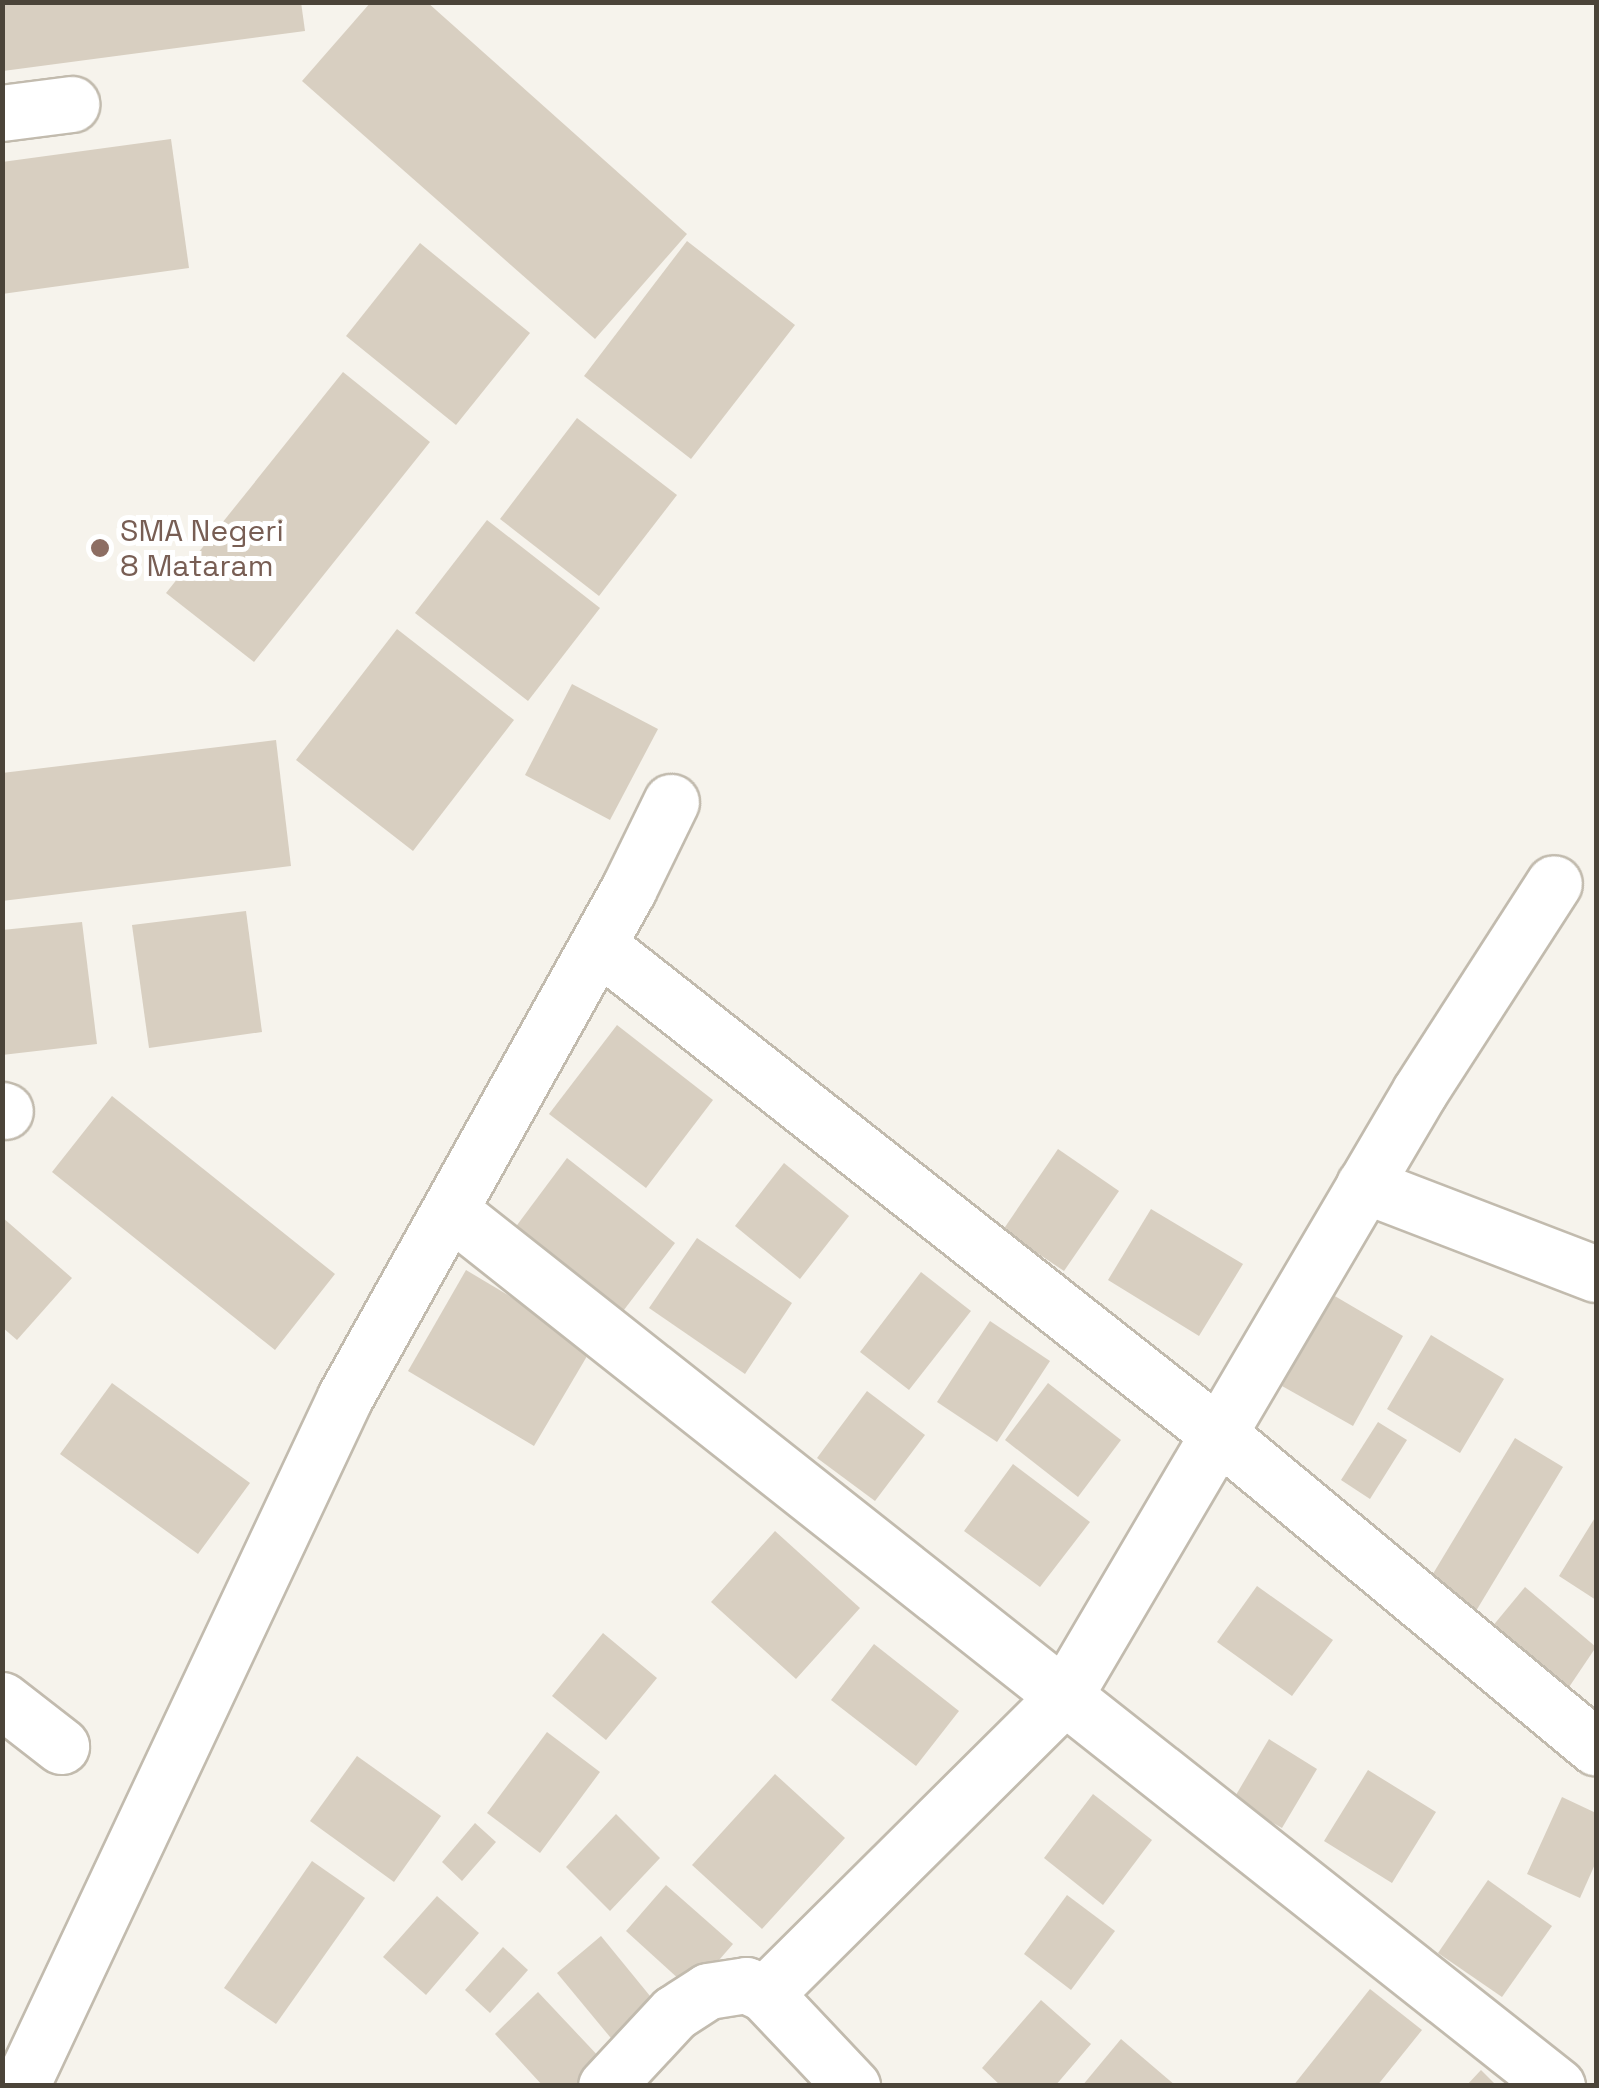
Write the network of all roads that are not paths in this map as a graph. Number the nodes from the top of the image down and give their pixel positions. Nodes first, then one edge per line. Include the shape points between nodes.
1 (71, 104) dead end
2 (2, 113) edge
3 (671, 802) dead end
4 (1554, 883) dead end
5 (598, 945) junction
6 (1364, 1185) junction
7 (452, 1212) junction
8 (1596, 1274) edge
9 (1222, 1437) junction
10 (1063, 1698) junction
11 (2, 1700) edge
12 (61, 1746) dead end
13 (1596, 1748) edge
14 (765, 1994) junction
15 (22, 2086) edge
16 (606, 2086) edge
17 (852, 2086) edge
18 (1558, 2086) edge

1 - 2 street
3 - 5 street
4 - 6 street
5 - 7 street
5 - 9 street
6 - 8 street
6 - 9 street
7 - 10 street
7 - 15 street via 345,1397
9 - 10 street
9 - 13 street
10 - 14 street
10 - 18 street
11 - 12 street
14 - 16 street via 746,1985 708,1991 674,2013
14 - 17 street

